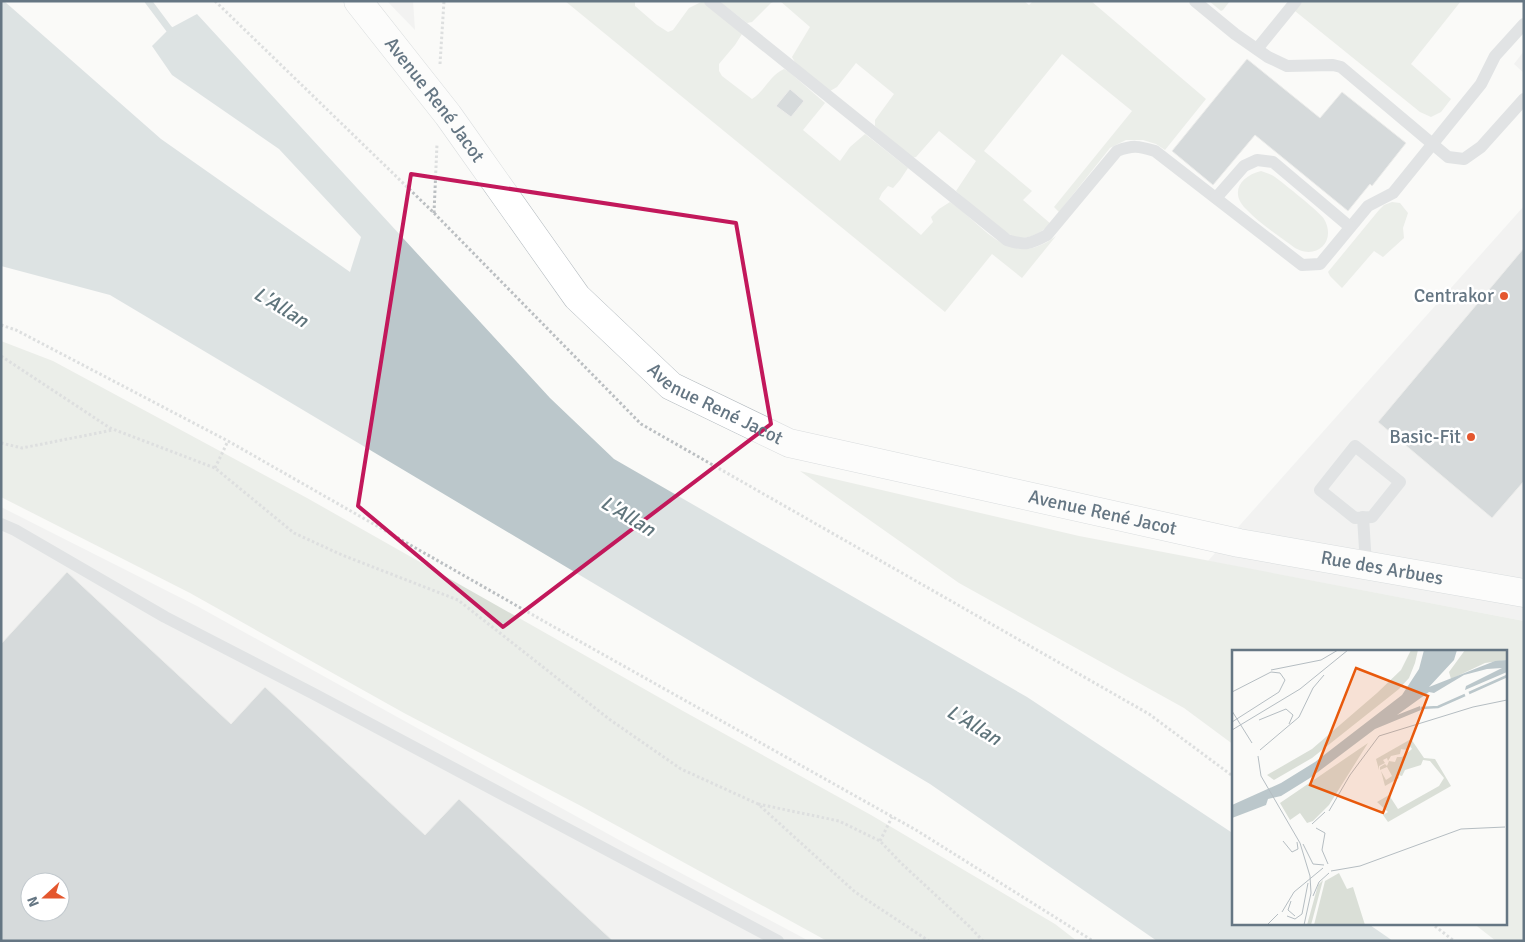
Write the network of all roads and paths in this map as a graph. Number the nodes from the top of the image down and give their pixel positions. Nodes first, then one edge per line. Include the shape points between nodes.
1 (358, 1) edge
2 (444, 1) edge
3 (710, 1) edge
4 (1195, 1) edge
5 (1296, 1) edge
6 (1524, 24) edge
7 (1257, 49) junction
8 (439, 69) dead end
9 (1524, 99) edge
10 (437, 141) dead end
11 (1433, 144) junction
12 (1216, 198) junction
13 (434, 213) dead end
14 (1350, 227) junction
15 (1, 325) edge
16 (1, 356) edge
17 (113, 430) junction
18 (228, 441) junction
19 (1, 443) edge
20 (215, 468) junction
21 (1363, 517) junction
22 (1, 524) edge
23 (1239, 543) joint
24 (1366, 565) junction
25 (1524, 593) edge
26 (758, 804) junction
27 (892, 817) junction
28 (880, 841) junction
29 (1432, 924) edge
30 (778, 941) edge
31 (929, 941) edge
32 (983, 941) edge
33 (1093, 941) edge
34 (1454, 941) edge

1 - 23 main road, Avenue René Jacot via 448,115 576,298 671,386 789,443
2 - 8 path
3 - 12 lane via 1007,240 1021,245 1047,235 1117,151 1131,146 1155,152
4 - 7 lane
5 - 7 lane
6 - 11 lane via 1495,56 1481,84
7 - 11 lane via 1287,66 1341,67
9 - 11 lane via 1481,147 1464,159 1448,157
10 - 13 path
11 - 14 lane via 1393,193 1368,206
12 - 14 lane via 1244,166 1257,160 1273,162
12 - 14 lane via 1302,265 1320,264
15 - 18 path
16 - 17 path
17 - 19 path via 22,448
17 - 20 path
18 - 20 path
18 - 27 path
20 - 26 path via 294,533 458,600 609,719 681,769
21 - 21 lane via 1355,518 1320,490 1355,446 1400,482 1372,517
21 - 24 lane
22 - 30 lane via 165,617
23 - 24 main road, Rue des Arbues
24 - 25 main road, Rue des Arbues
26 - 28 path via 839,821
26 - 31 path via 855,892
27 - 28 path
27 - 33 path
28 - 32 path
29 - 34 path

